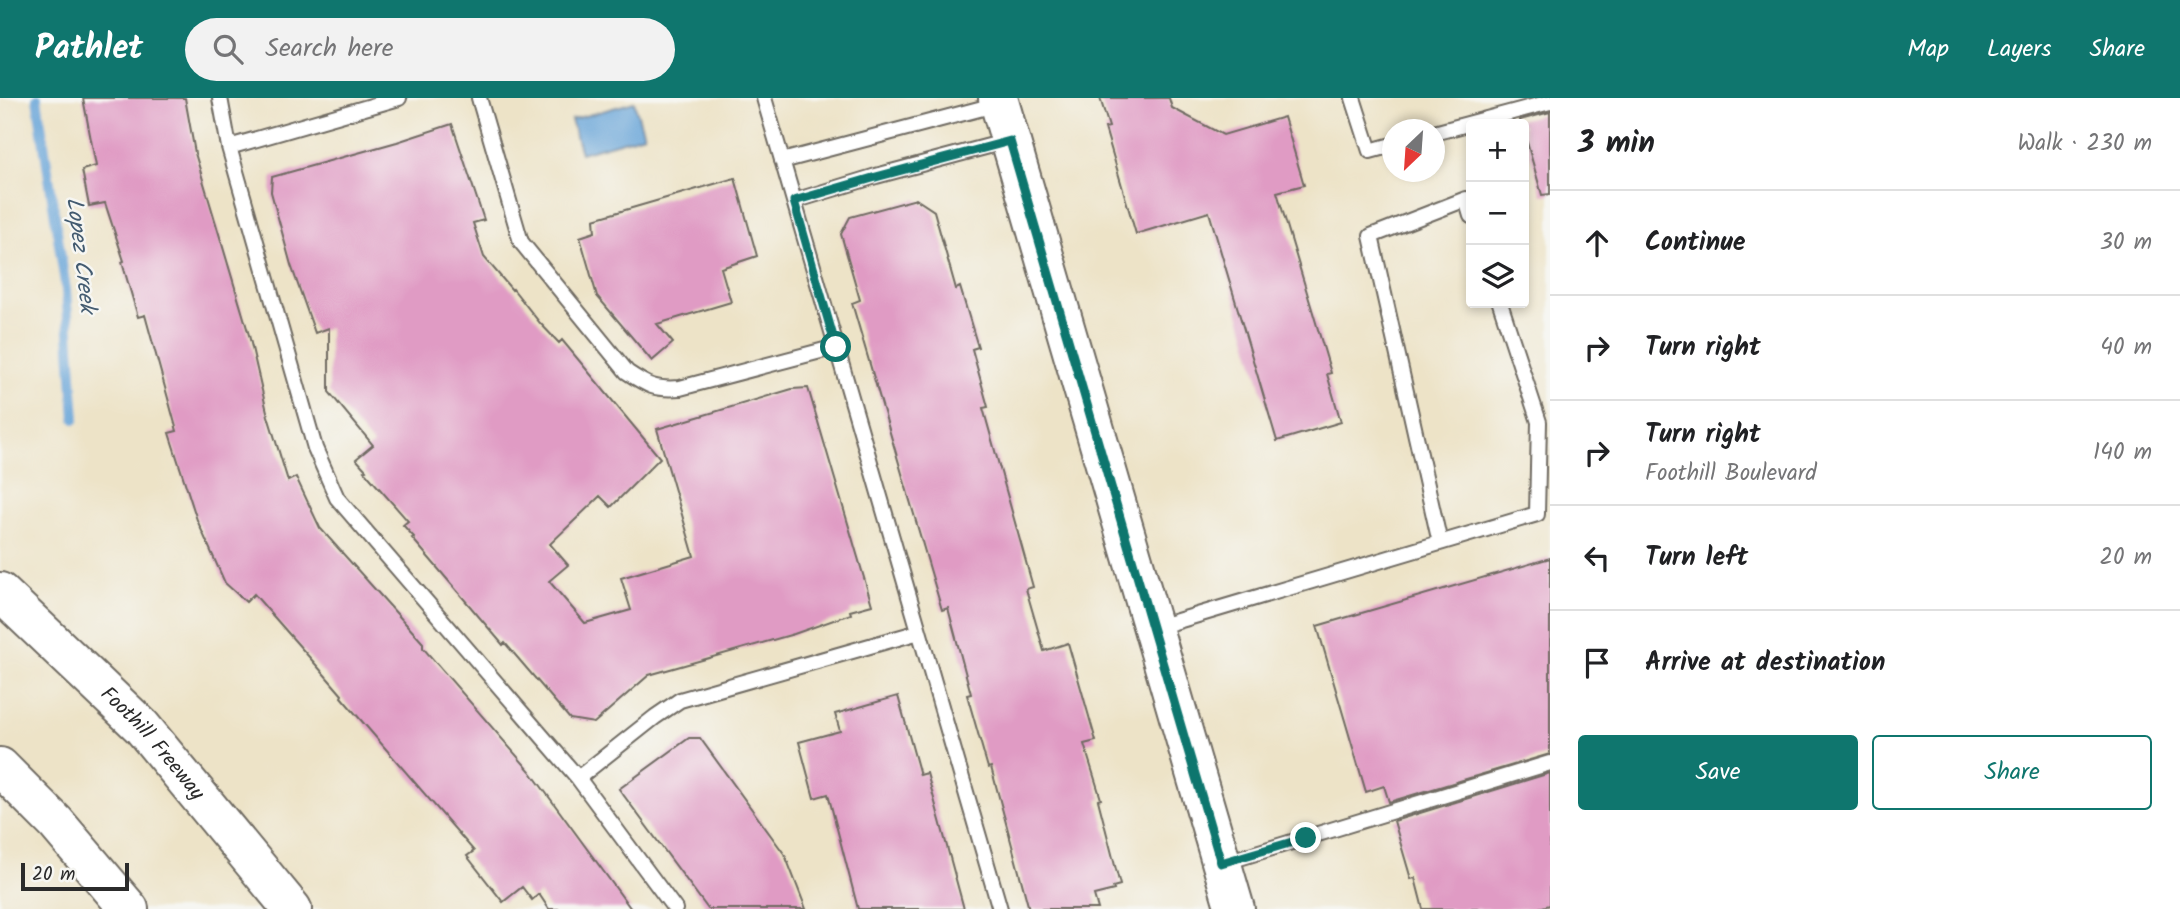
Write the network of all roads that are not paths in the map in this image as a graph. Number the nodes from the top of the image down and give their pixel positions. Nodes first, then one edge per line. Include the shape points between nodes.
1 (220, 98) edge
2 (399, 98) edge
3 (479, 98) edge
4 (764, 98) edge
5 (1353, 98) edge
6 (998, 101) edge
7 (1550, 102) edge
8 (1445, 130) edge
9 (1010, 141) junction
10 (229, 147) junction
11 (1382, 148) edge
12 (782, 161) junction
13 (1466, 199) edge
14 (794, 201) junction
15 (1502, 308) edge
16 (836, 347) junction
17 (1440, 543) junction
18 (0, 592) edge
19 (1153, 628) junction
20 (919, 632) junction
21 (1550, 763) edge
22 (0, 767) edge
23 (578, 778) junction
24 (1221, 863) junction
25 (129, 909) edge
26 (292, 909) edge
27 (675, 909) edge
28 (1000, 909) edge
29 (1235, 909) edge

1 - 10 lane
2 - 10 lane
3 - 16 lane via 521,242 627,372 648,386 680,388
4 - 12 lane
5 - 11 lane via 1370,151
6 - 9 main road
6 - 12 lane
7 - 8 lane
9 - 14 lane
9 - 19 main road
10 - 23 lane via 315,448 337,498
12 - 14 lane
13 - 17 lane via 1371,236
14 - 16 lane
15 - 17 lane via 1539,422 1537,514
16 - 20 lane
17 - 19 lane
18 - 26 main road, Foothill Freeway via 142,727
19 - 24 main road
20 - 23 lane via 680,701
20 - 28 lane
21 - 24 lane
22 - 25 main road via 56,823
23 - 27 lane
24 - 29 main road

